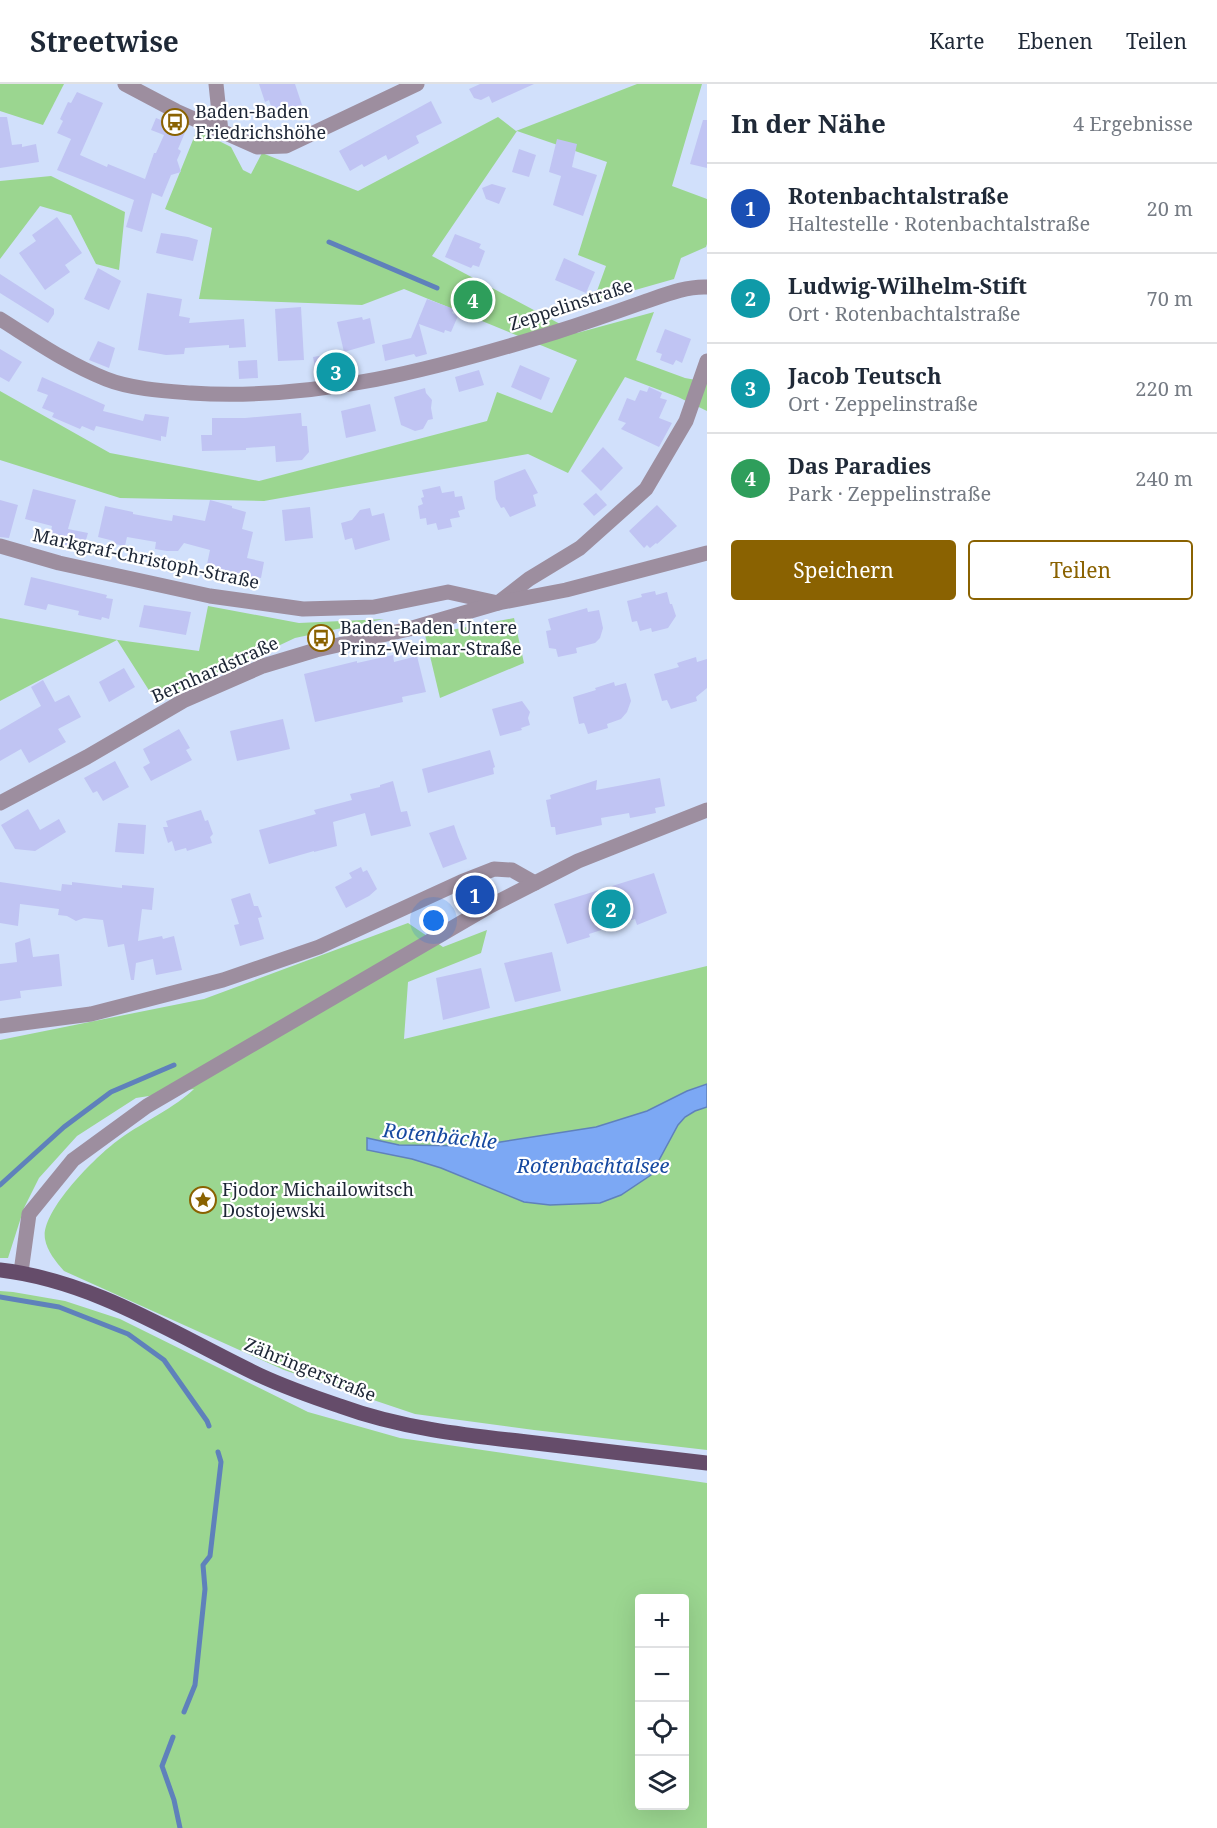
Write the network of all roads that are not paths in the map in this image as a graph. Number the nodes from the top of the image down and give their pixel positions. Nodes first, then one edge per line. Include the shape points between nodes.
1 (125, 84) edge
2 (216, 84) edge
3 (417, 84) edge
4 (221, 132) junction
5 (707, 287) edge
6 (0, 319) edge
7 (707, 361) edge
8 (0, 546) edge
9 (707, 553) edge
10 (498, 603) junction
11 (0, 803) edge
12 (707, 810) edge
13 (535, 883) junction
14 (0, 1026) edge
15 (0, 1270) edge
16 (21, 1272) junction
17 (707, 1463) edge

1 - 4 street
2 - 4 street
3 - 4 street via 286,146 257,147
5 - 6 street, Zeppelinstraße via 668,293 557,332 416,372 348,386 276,394 231,396 158,391 108,380 63,359
7 - 10 street via 686,421 646,489 580,548
8 - 10 street, Markgraf-Christoph-Straße via 210,596 303,609 374,607 448,592
9 - 10 street, Bernhardstraße via 566,590
10 - 11 street, Bernhardstraße via 263,666 183,702
12 - 13 street via 578,861
13 - 14 street via 512,870 494,869 319,947 223,980 91,1014
13 - 16 street via 147,1106 73,1160 29,1214
15 - 16 main road, Zähringerstraße
16 - 17 main road, Zähringerstraße via 94,1294 260,1375 377,1418 447,1433

